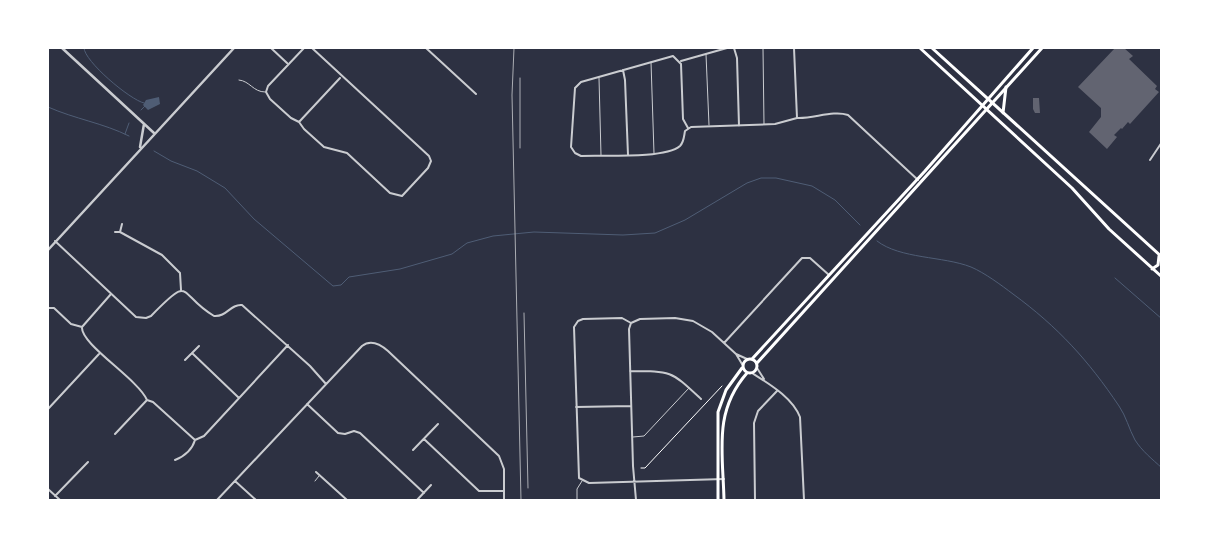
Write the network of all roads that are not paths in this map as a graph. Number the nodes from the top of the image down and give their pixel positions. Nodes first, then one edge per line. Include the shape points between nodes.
1 (62, 48) edge
2 (234, 48) edge
3 (271, 48) edge
4 (304, 48) edge
5 (312, 48) edge
6 (426, 48) edge
7 (727, 48) edge
8 (734, 48) edge
9 (763, 48) edge
10 (794, 48) edge
11 (920, 48) edge
12 (932, 48) edge
13 (1033, 48) edge
14 (1042, 48) edge
15 (706, 54) junction
16 (651, 62) junction
17 (680, 62) junction
18 (288, 64) junction
19 (623, 70) junction
20 (341, 77) junction
21 (599, 77) junction
22 (239, 80) dead end
23 (1006, 87) junction
24 (266, 92) junction
25 (476, 94) dead end
26 (988, 98) junction
27 (992, 103) junction
28 (981, 105) junction
29 (986, 110) junction
30 (1003, 113) junction
31 (797, 118) junction
32 (299, 122) junction
33 (144, 124) junction
34 (764, 125) junction
35 (739, 126) junction
36 (709, 127) junction
37 (688, 128) junction
38 (154, 133) junction
39 (1162, 142) edge
40 (140, 148) junction
41 (654, 154) junction
42 (601, 155) junction
43 (628, 155) junction
44 (1150, 160) dead end
45 (917, 179) junction
46 (922, 183) junction
47 (122, 224) dead end
48 (114, 232) dead end
49 (120, 232) junction
50 (55, 241) junction
51 (48, 250) edge
52 (1160, 256) edge
53 (1152, 269) junction
54 (829, 275) junction
55 (1162, 278) edge
56 (181, 290) junction
57 (111, 294) junction
58 (48, 308) edge
59 (631, 323) junction
60 (82, 327) junction
61 (724, 343) junction
62 (288, 345) junction
63 (199, 346) dead end
64 (192, 353) junction
65 (99, 354) junction
66 (736, 354) junction
67 (747, 359) junction
68 (752, 359) junction
69 (185, 360) dead end
70 (757, 364) junction
71 (742, 366) junction
72 (757, 368) junction
73 (630, 371) junction
74 (747, 373) junction
75 (752, 373) junction
76 (764, 379) junction
77 (326, 384) junction
78 (689, 388) junction
79 (777, 391) junction
80 (239, 398) junction
81 (147, 400) junction
82 (701, 400) dead end
83 (307, 404) junction
84 (631, 406) junction
85 (576, 407) junction
86 (48, 409) edge
87 (438, 424) dead end
88 (115, 434) dead end
89 (632, 437) junction
90 (424, 439) junction
91 (195, 440) junction
92 (413, 450) dead end
93 (175, 460) dead end
94 (88, 462) dead end
95 (316, 472) dead end
96 (320, 476) junction
97 (718, 479) junction
98 (724, 479) junction
99 (235, 481) junction
100 (315, 481) dead end
101 (582, 481) junction
102 (634, 481) junction
103 (431, 485) dead end
104 (48, 489) edge
105 (504, 491) junction
106 (424, 493) junction
107 (55, 496) junction
108 (60, 500) edge
109 (217, 500) edge
110 (256, 500) edge
111 (346, 500) edge
112 (417, 500) edge
113 (504, 500) edge
114 (577, 500) edge
115 (636, 500) edge
116 (718, 500) edge
117 (724, 500) edge
118 (755, 500) edge
119 (804, 500) edge

1 - 33 street
2 - 38 street
3 - 18 street
4 - 18 street
5 - 20 street
6 - 25 street
7 - 15 street
8 - 35 street
9 - 34 lane
10 - 31 street
11 - 28 main road
12 - 26 main road
13 - 26 main road
14 - 23 main road
15 - 17 street
15 - 36 lane
16 - 17 street via 671,56
16 - 19 street
16 - 41 lane
17 - 37 street via 683,118
18 - 24 street
19 - 21 street
19 - 43 street
20 - 32 street
20 - 32 street via 349,81 431,161 404,194 396,196 349,155 322,144
21 - 42 lane
21 - 42 street via 579,83 575,88 571,147 578,156
22 - 24 lane via 244,80 256,91
23 - 27 main road
23 - 30 main road
24 - 32 street
26 - 27 main road
26 - 28 main road
27 - 29 main road
27 - 30 main road
28 - 29 main road
28 - 45 main road
29 - 46 main road
29 - 53 main road via 1072,188
30 - 52 main road
31 - 34 street via 786,123
31 - 45 street via 848,115
33 - 38 street
33 - 40 street
34 - 35 street
35 - 36 street
36 - 37 street
37 - 41 street via 678,147
38 - 40 street
39 - 44 street
40 - 50 street
41 - 43 street
42 - 43 street
45 - 46 street
45 - 54 main road
46 - 70 main road
47 - 49 street
48 - 49 street
49 - 56 street via 158,253 180,273
50 - 51 street
50 - 57 street
52 - 53 main road
53 - 55 main road
54 - 61 street via 810,258 801,259
54 - 68 main road
56 - 57 street via 174,292 151,316 142,319
56 - 62 street via 214,316 224,315 233,306 242,304
57 - 60 street
58 - 60 street via 54,308 71,324
59 - 61 street via 640,319 688,320 705,326
59 - 73 street
59 - 85 street via 622,318 576,322
60 - 65 street via 83,334
61 - 66 street
62 - 77 street
62 - 80 street
63 - 64 street
64 - 69 street
64 - 80 street
65 - 81 street via 109,359
65 - 86 street
66 - 67 street
66 - 71 street
67 - 68 main road
67 - 71 main road
68 - 70 main road
70 - 72 main road
71 - 74 main road
71 - 97 main road via 726,390 718,412
72 - 75 main road
72 - 76 street
73 - 78 street via 666,372
73 - 84 street
74 - 75 main road
74 - 98 main road via 732,392 725,410
75 - 76 street
76 - 79 street
77 - 83 street
77 - 105 street via 363,345 375,343 425,385 502,461
78 - 82 street
78 - 89 lane via 644,436
79 - 118 street via 758,411 754,423
79 - 119 street via 796,408 802,421
80 - 91 street via 204,436
81 - 88 street
81 - 91 street via 154,402
83 - 99 street
83 - 106 street via 338,433 360,433
84 - 85 street
84 - 89 street
85 - 101 street via 578,473
87 - 90 street
89 - 102 street
90 - 92 street
90 - 105 street via 479,491
91 - 93 street via 190,450
94 - 107 street
95 - 96 street
96 - 100 lane
96 - 111 street
97 - 98 street
97 - 102 street
97 - 116 main road
98 - 117 main road
99 - 109 street
99 - 110 street
101 - 102 street
101 - 114 lane via 577,489
102 - 115 street
103 - 106 street
104 - 107 street
105 - 113 street
106 - 112 street
107 - 108 street

